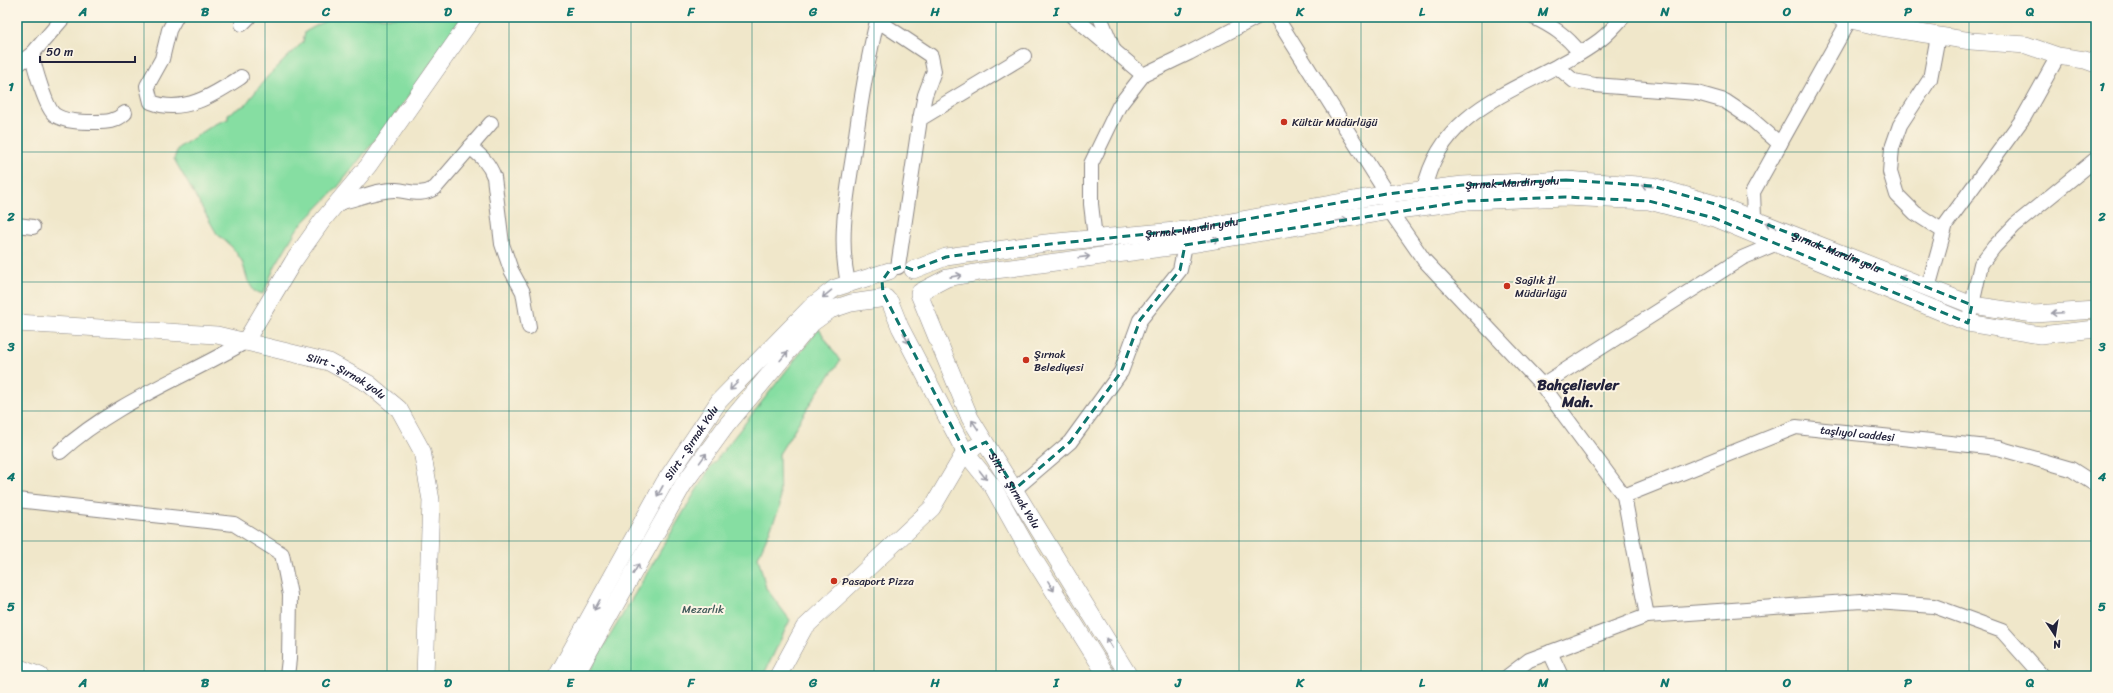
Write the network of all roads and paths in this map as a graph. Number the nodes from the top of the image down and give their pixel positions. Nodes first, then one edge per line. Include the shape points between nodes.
1 (64, 17) edge
2 (176, 17) edge
3 (473, 17) edge
4 (879, 17) edge
5 (1074, 17) edge
6 (1100, 17) edge
7 (1257, 17) edge
8 (1276, 17) edge
9 (1533, 17) edge
10 (1623, 17) edge
11 (1846, 18) edge
12 (1938, 36) junction
13 (1115, 52) junction
14 (1580, 53) junction
15 (32, 54) junction
16 (1024, 56) dead end
17 (2058, 56) junction
18 (2096, 64) edge
19 (1559, 65) junction
20 (17, 66) edge
21 (1143, 75) junction
22 (242, 77) dead end
23 (125, 113) dead end
24 (920, 119) junction
25 (491, 123) dead end
26 (1780, 144) junction
27 (470, 147) junction
28 (2096, 159) edge
29 (1424, 190) junction
30 (337, 203) junction
31 (1388, 203) junction
32 (1754, 218) junction
33 (17, 224) edge
34 (33, 227) dead end
35 (1943, 231) junction
36 (1094, 238) junction
37 (1775, 244) junction
38 (1185, 245) junction
39 (900, 269) junction
40 (848, 283) junction
41 (1928, 288) junction
42 (920, 293) junction
43 (888, 300) junction
44 (1972, 305) junction
45 (2096, 310) edge
46 (17, 323) edge
47 (1968, 323) junction
48 (529, 327) dead end
49 (2096, 328) edge
50 (245, 342) junction
51 (1542, 386) junction
52 (986, 442) junction
53 (60, 452) dead end
54 (965, 452) junction
55 (2096, 485) edge
56 (1015, 489) junction
57 (1624, 496) junction
58 (17, 500) edge
59 (1647, 616) junction
60 (1550, 652) junction
61 (17, 666) edge
62 (40, 676) edge
63 (287, 676) edge
64 (425, 676) edge
65 (557, 676) edge
66 (575, 676) edge
67 (778, 676) edge
68 (1108, 676) edge
69 (1129, 676) edge
70 (1508, 676) edge
71 (1561, 676) edge
72 (2042, 676) edge

1 - 15 street
2 - 22 street via 169,30 162,59 147,86 151,102 160,106 197,102
3 - 30 street via 368,166
4 - 24 street via 883,24 931,56 934,71
4 - 40 street via 867,64 844,218 843,259
5 - 13 street
6 - 13 street
7 - 21 street
8 - 31 street
9 - 14 street via 1552,26 1569,39
10 - 14 street via 1600,40
11 - 12 street via 1881,28
11 - 26 street
12 - 17 street via 2026,45
12 - 35 street via 1930,79 1900,126 1892,148 1890,172 1896,195 1915,213
13 - 21 street
14 - 19 street
15 - 20 street
15 - 23 street via 48,105 54,114 62,118 89,122 117,120
16 - 24 street
17 - 18 street
17 - 35 street via 2024,117
19 - 26 street via 1574,81 1697,93 1725,101 1749,117
19 - 29 street via 1513,87 1460,123 1442,144 1428,171
21 - 36 street via 1119,106 1091,164
24 - 39 street
25 - 27 street
26 - 32 street via 1753,192
27 - 30 street via 435,188 427,192 418,194 395,190
27 - 48 street via 487,161 494,177 502,244 511,270 523,292
28 - 44 street via 2015,225 1994,247 1981,264
29 - 31 street, Şırnak-Mardin yolu
32 -> 29 street, Şırnak-Mardin yolu via 1652,186 1566,180 1463,185
30 - 50 street via 293,262
31 - 36 street, Şırnak-Mardin yolu via 1186,230
31 - 37 street, Şırnak-Mardin yolu via 1565,197 1649,201 1714,218
38 -> 31 street, Şırnak-Mardin yolu
31 - 51 street via 1424,260
41 -> 32 street, Şırnak-Mardin yolu
33 - 34 street
35 - 41 street
36 - 39 street, Şırnak-Mardin yolu via 946,257
37 - 47 street, Şırnak-Mardin yolu
37 - 51 street via 1742,258
42 -> 38 street, Şırnak-Mardin yolu via 947,278 980,272
38 - 56 street via 1180,270 1140,320 1121,372 1070,442
39 - 40 street, Siirt - Şırnak Yolu
39 - 42 street via 920,280
39 - 43 street via 885,275 882,287
40 -> 65 street, Siirt - Şırnak Yolu via 835,288 812,306 718,401 664,483
41 - 44 street, Şırnak-Mardin yolu
42 - 43 street via 908,305 902,306
52 -> 42 street, Siirt - Şırnak Yolu via 970,418
43 -> 54 street, Siirt - Şırnak Yolu
66 -> 43 street, Siirt - Şırnak Yolu via 683,485 726,426 812,323 830,310 851,303
45 -> 44 street, Şırnak-Mardin yolu via 2034,314
44 - 47 street
46 - 50 street, Siirt - Şırnak yolu via 217,335
47 - 49 street, Şırnak-Mardin yolu via 2040,335
50 - 53 street via 119,409
50 - 64 street, Siirt - Şırnak yolu via 329,362 369,384 399,409 422,452 431,500
51 - 57 street
52 - 54 street
52 - 56 street, Siirt - Şırnak Yolu
54 - 67 street via 932,508 804,628
54 -> 68 street, Siirt - Şırnak Yolu via 993,487 1030,553
55 - 57 street, taşlıyol caddesi via 2071,469 1998,448 1796,427
69 -> 56 street, Siirt - Şırnak Yolu
57 - 59 street
58 - 63 street via 234,524 282,554 290,595
59 - 60 street
59 - 72 street via 1861,601 1934,606 2002,631
60 - 70 street via 1529,660
60 - 71 street
61 - 62 street

